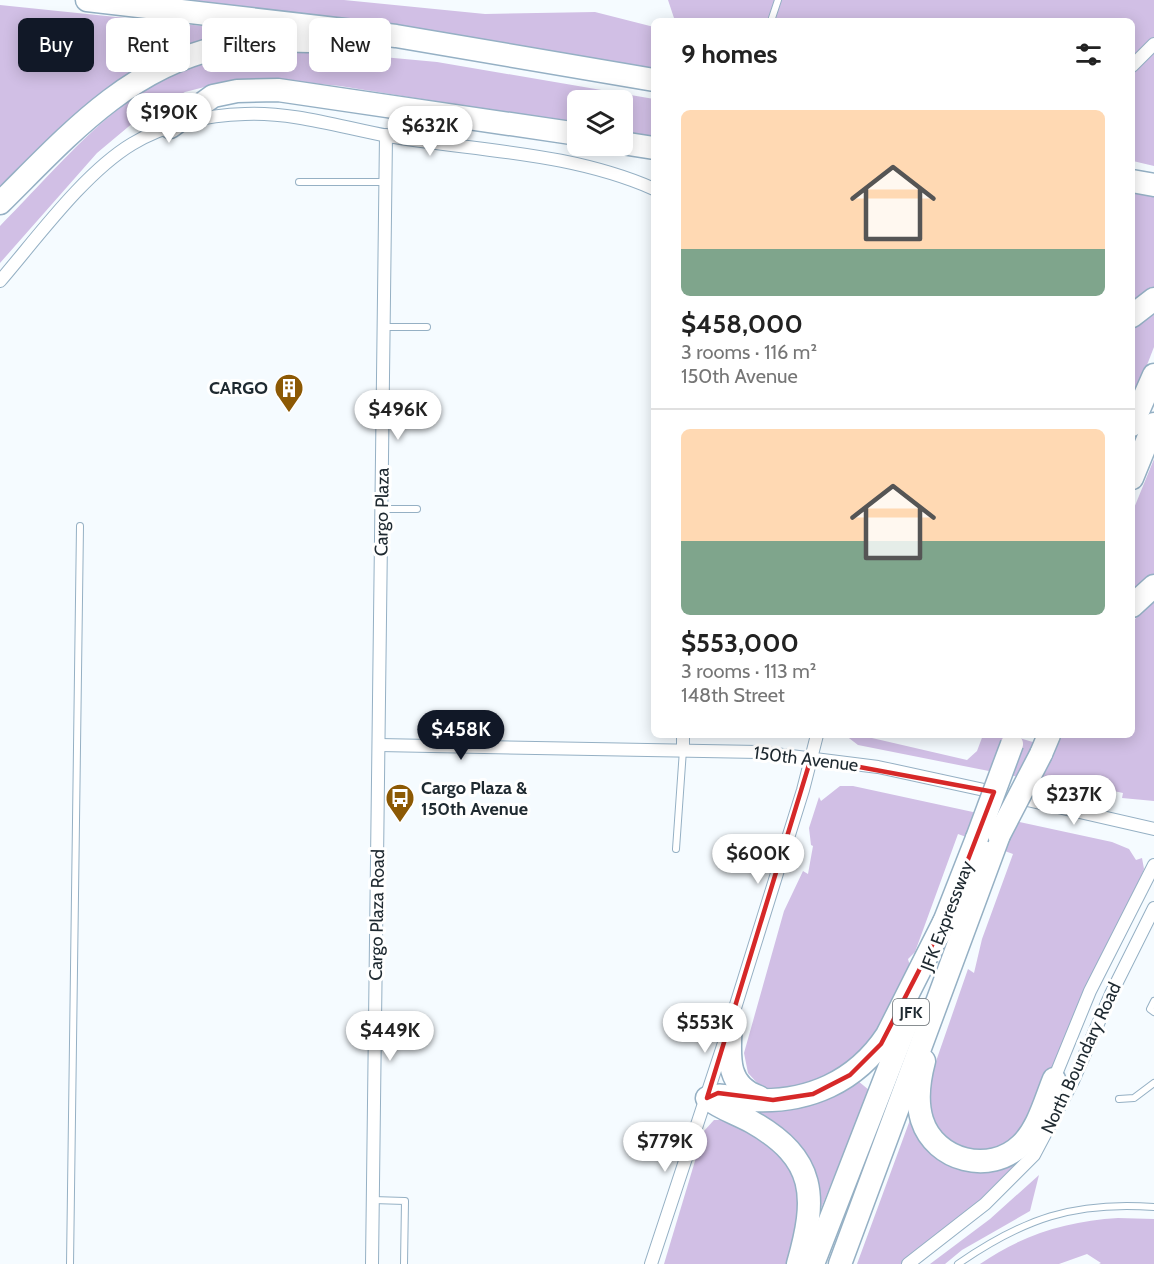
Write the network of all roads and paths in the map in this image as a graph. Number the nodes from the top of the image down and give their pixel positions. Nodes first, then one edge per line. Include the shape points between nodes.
1 (87, 0) edge
2 (778, 0) edge
3 (772, 18) edge
4 (1154, 44) edge
5 (465, 46) junction
6 (1135, 63) edge
7 (651, 79) edge
8 (170, 127) junction
9 (567, 132) edge
10 (386, 135) junction
11 (633, 144) edge
12 (651, 147) edge
13 (1135, 170) edge
14 (1154, 173) edge
15 (299, 182) dead end
16 (385, 182) junction
17 (1135, 182) edge
18 (1154, 185) edge
19 (651, 188) edge
20 (0, 204) edge
21 (0, 281) edge
22 (1154, 299) edge
23 (1135, 314) edge
24 (384, 327) junction
25 (427, 327) dead end
26 (1154, 375) edge
27 (1135, 418) edge
28 (1154, 424) edge
29 (1135, 471) edge
30 (382, 509) junction
31 (417, 509) dead end
32 (80, 526) dead end
33 (1154, 586) edge
34 (1135, 603) edge
35 (683, 738) edge
36 (816, 738) edge
37 (1028, 741) edge
38 (379, 745) junction
39 (683, 749) junction
40 (811, 758) junction
41 (1154, 829) edge
42 (990, 839) junction
43 (676, 849) dead end
44 (1154, 865) edge
45 (1154, 908) edge
46 (944, 922) junction
47 (942, 983) junction
48 (1154, 1001) edge
49 (1154, 1012) edge
50 (731, 1019) junction
51 (1053, 1079) joint
52 (1154, 1083) edge
53 (707, 1098) junction
54 (1119, 1099) dead end
55 (773, 1100) junction
56 (373, 1200) junction
57 (1154, 1207) edge
58 (70, 1264) edge
59 (372, 1264) edge
60 (404, 1264) edge
61 (651, 1264) edge
62 (798, 1264) edge
63 (813, 1264) edge
64 (840, 1264) edge
65 (908, 1264) edge
66 (958, 1264) edge

1 - 5 highway
2 - 3 lane
4 - 6 street
5 - 7 highway
5 - 20 highway via 288,40 233,45 196,54 142,77 108,101
8 - 9 highway via 213,96 278,90
8 - 10 street via 211,117 247,114 309,119
8 - 21 street via 132,144 101,169
10 - 16 street, Cargo Plaza
10 - 19 street via 588,165
11 - 12 highway
13 - 14 highway
15 - 16 lane
16 - 24 street, Cargo Plaza
17 - 18 highway
22 - 23 highway
24 - 25 lane
24 - 30 street, Cargo Plaza
26 - 27 highway
28 - 29 highway
30 - 31 lane
30 - 38 street, Cargo Plaza
32 - 58 lane
33 - 34 highway
35 - 39 street
36 - 40 street
37 - 42 highway, bridge
37 - 42 highway, JFK Expressway / JFK, bridge
38 - 39 street, 150th Avenue
38 - 56 street, Cargo Plaza Road
39 - 40 street, 150th Avenue
39 - 43 lane
40 - 41 street, 150th Avenue via 924,776
40 - 50 street
42 - 46 highway, JFK Expressway / JFK
42 - 47 highway, JFK Expressway / JFK
44 - 51 street, North Boundary Road via 1090,991
45 - 65 street, North Boundary Road via 1073,1082 1034,1155 985,1204
46 - 55 highway via 875,1052 850,1075 822,1091
46 - 63 highway, JFK Expressway / JFK
47 - 51 highway via 919,1094 921,1119 935,1142 949,1154 973,1161 995,1160 1009,1154 1030,1135
47 - 64 highway, JFK Expressway / JFK
48 - 49 lane via 1149,1010
50 - 53 street
50 - 55 highway via 730,1059 734,1078 747,1092
52 - 54 lane via 1134,1098
53 - 55 highway via 718,1094
53 - 61 street
53 - 62 highway via 721,1110 739,1115 773,1135 798,1161 807,1184 810,1209
56 - 59 street, Cargo Plaza Road
56 - 60 lane via 405,1201
57 - 66 lane via 1083,1209 1041,1218 997,1237

